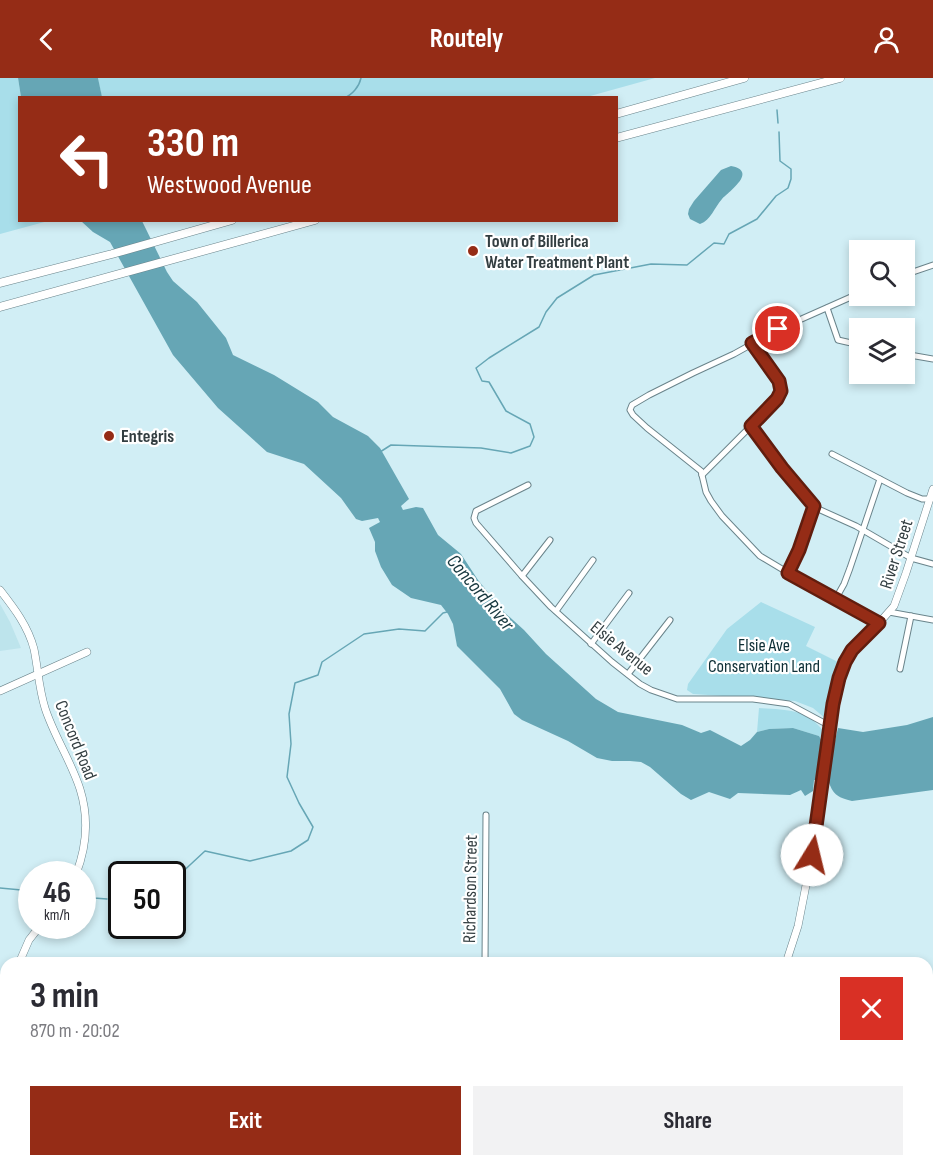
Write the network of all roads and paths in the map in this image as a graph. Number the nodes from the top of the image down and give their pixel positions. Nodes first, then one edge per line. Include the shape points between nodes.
1 (744, 78) edge
2 (840, 78) edge
3 (618, 113) edge
4 (618, 137) edge
5 (224, 222) edge
6 (308, 222) edge
7 (933, 265) edge
8 (915, 271) edge
9 (0, 283) edge
10 (849, 298) edge
11 (0, 307) edge
12 (827, 308) junction
13 (849, 342) edge
14 (752, 343) junction
15 (915, 356) edge
16 (933, 359) edge
17 (751, 426) junction
18 (832, 454) dead end
19 (702, 475) junction
20 (880, 479) junction
21 (528, 485) dead end
22 (933, 489) edge
23 (931, 499) edge
24 (814, 506) junction
25 (862, 530) junction
26 (550, 540) dead end
27 (911, 558) junction
28 (593, 560) dead end
29 (933, 564) edge
30 (788, 573) junction
31 (522, 576) junction
32 (0, 590) edge
33 (629, 593) dead end
34 (835, 600) junction
35 (556, 611) junction
36 (889, 612) junction
37 (911, 616) junction
38 (670, 620) dead end
39 (933, 620) edge
40 (879, 623) junction
41 (591, 644) junction
42 (87, 652) dead end
43 (900, 669) dead end
44 (38, 673) junction
45 (628, 674) junction
46 (0, 691) edge
47 (830, 726) junction
48 (486, 815) dead end
49 (81, 861) edge
50 (31, 939) edge
51 (21, 957) edge
52 (485, 957) edge
53 (788, 957) edge

1 - 3 highway
2 - 4 highway
5 - 9 highway
6 - 11 highway
7 - 8 street
10 - 12 street
12 - 13 street via 838,340
12 - 14 street
14 - 17 street via 779,381 781,391
14 - 19 street via 649,395 630,410
15 - 16 street
17 - 19 street
17 - 24 street
18 - 20 street
19 - 30 street via 707,495 722,516 760,556
20 - 23 street via 913,496
20 - 25 street
21 - 31 street, Elsie Avenue via 474,513 479,528
22 - 23 main road, River Street
23 - 27 main road, River Street
24 - 25 street
24 - 30 street
25 - 27 street
25 - 34 street
26 - 31 street
27 - 29 street
27 - 36 main road, River Street
28 - 35 street
30 - 34 street
31 - 35 street, Elsie Avenue
32 - 44 main road, Concord Road via 24,624
33 - 41 street
34 - 40 street
35 - 41 street, Elsie Avenue
36 - 37 street
36 - 40 main road, River Street
37 - 39 street
37 - 43 street
38 - 45 street
40 - 47 main road, River Street via 845,662
41 - 45 street, Elsie Avenue
42 - 44 main road
44 - 46 main road
44 - 49 main road, Concord Road via 51,727 83,802 86,838
45 - 47 street, Elsie Avenue via 651,690 677,699 778,702 796,707
47 - 53 main road, River Street via 815,840 802,911
48 - 52 street, Richardson Street
50 - 51 main road

